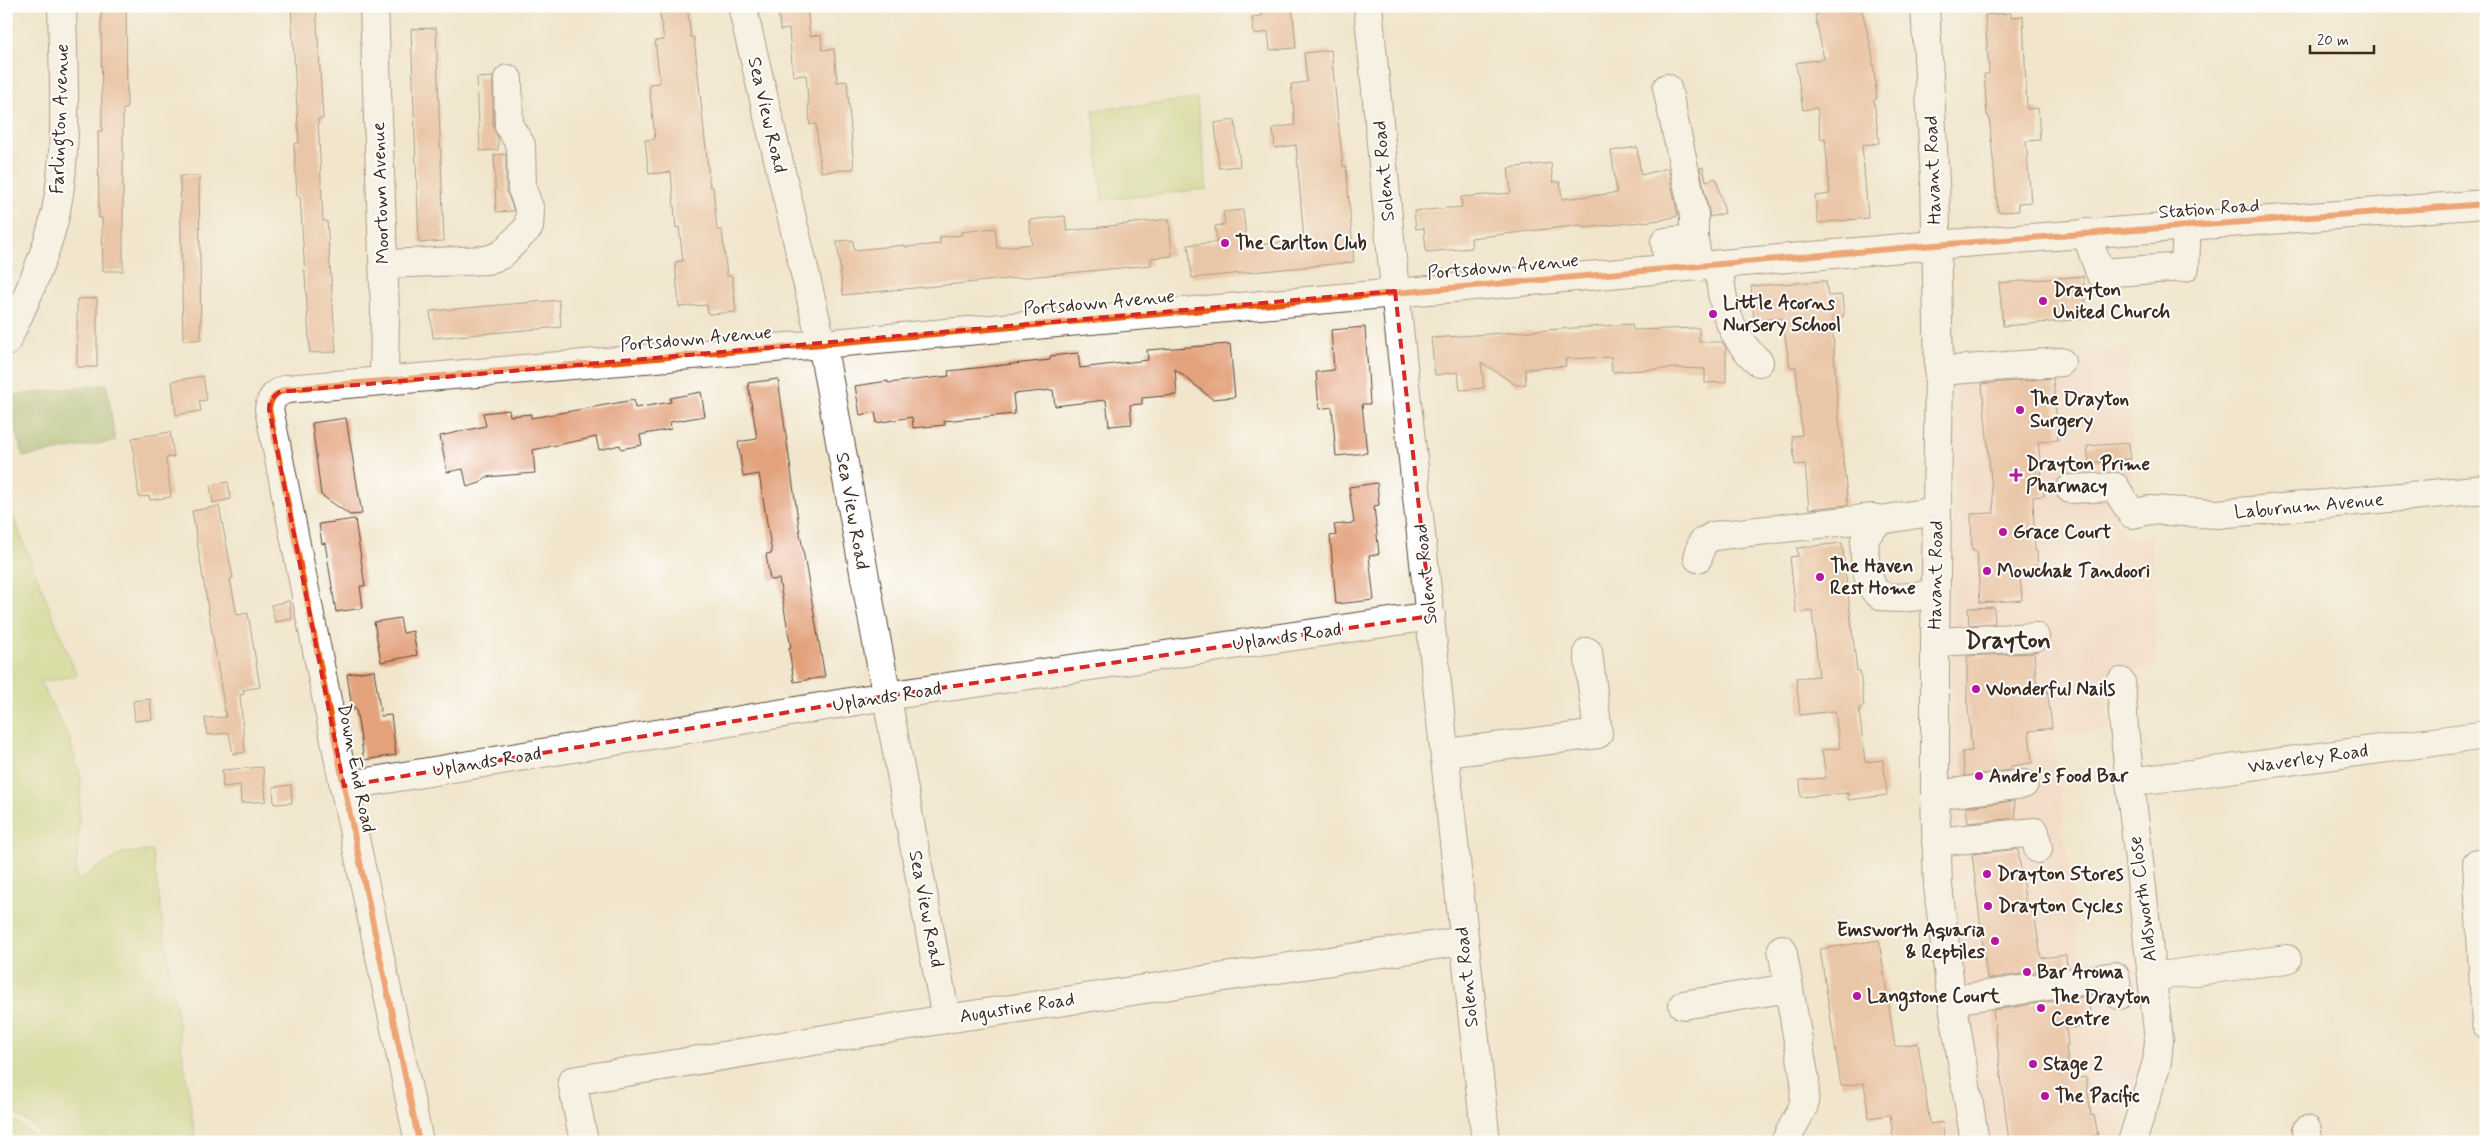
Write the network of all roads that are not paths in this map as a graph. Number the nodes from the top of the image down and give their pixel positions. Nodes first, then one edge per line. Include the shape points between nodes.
1 (62, 6) edge
2 (374, 6) edge
3 (742, 6) edge
4 (1368, 6) edge
5 (1925, 6) edge
6 (508, 79) dead end
7 (1667, 88) dead end
8 (2486, 204) edge
9 (2187, 226) junction
10 (2086, 233) junction
11 (1694, 239) junction
12 (1935, 244) junction
13 (384, 264) junction
14 (1709, 266) junction
15 (1669, 269) junction
16 (1395, 291) junction
17 (6, 342) edge
18 (822, 344) junction
19 (1759, 362) dead end
20 (2061, 362) dead end
21 (1939, 371) junction
22 (384, 380) junction
23 (270, 400) joint
24 (2070, 489) dead end
25 (2486, 489) edge
26 (1936, 511) junction
27 (1881, 520) junction
28 (1698, 558) dead end
29 (1935, 594) junction
30 (1431, 616) junction
31 (2035, 637) dead end
32 (1935, 642) junction
33 (1588, 652) dead end
34 (2121, 682) dead end
35 (886, 696) junction
36 (2486, 735) edge
37 (1446, 752) junction
38 (2130, 782) junction
39 (2024, 784) dead end
40 (344, 786) junction
41 (1935, 796) junction
42 (1936, 842) junction
43 (2038, 849) dead end
44 (2477, 863) dead end
45 (1463, 941) junction
46 (1782, 949) dead end
47 (2287, 959) dead end
48 (2152, 977) junction
49 (1789, 988) junction
50 (2118, 995) dead end
51 (1952, 1000) junction
52 (1683, 1005) dead end
53 (946, 1018) junction
54 (2486, 1024) edge
55 (419, 1142) edge
56 (584, 1142) edge
57 (1486, 1142) edge
58 (1785, 1142) edge
59 (1975, 1142) edge
60 (2132, 1142) edge

1 - 17 street, Farlington Avenue via 63,133 56,212 22,310
2 - 13 street, Moortown Avenue
3 - 18 street, Sea View Road
4 - 16 street, Solent Road
5 - 12 street, Havant Road
6 - 13 street via 509,126 520,145 522,189 530,210 529,227 501,255 486,260
7 - 11 street via 1694,214
8 - 9 street, Station Road
9 - 10 street, Station Road
9 - 10 street via 2185,267 2110,273 2100,273
10 - 12 street, Station Road
11 - 14 street
11 - 15 street via 1665,242
12 - 14 street, Portsdown Avenue
12 - 21 street, Havant Road
13 - 22 street, Moortown Avenue
14 - 15 street, Portsdown Avenue
14 - 19 street via 1733,332
15 - 16 street, Portsdown Avenue
16 - 18 street, Portsdown Avenue
16 - 30 street, Solent Road
18 - 22 street, Portsdown Avenue
18 - 35 street, Sea View Road
20 - 21 street
21 - 26 street, Havant Road
22 - 23 street, Portsdown Avenue via 287,389
23 - 40 street, Down End Road via 269,409
24 - 25 street, Laburnum Avenue via 2115,487 2132,514 2150,510 2217,514
26 - 27 street
26 - 29 street, Havant Road
27 - 28 street via 1873,518 1713,536 1702,543
27 - 29 street via 1865,539 1868,582 1878,594 1895,598
29 - 32 street, Havant Road
30 - 35 street, Uplands Road
30 - 37 street, Solent Road
31 - 32 street
32 - 41 street, Havant Road
33 - 37 street via 1598,734
34 - 38 street, Aldsworth Close
35 - 40 street, Uplands Road
35 - 53 street, Sea View Road
36 - 38 street, Waverley Road
37 - 45 street, Solent Road
38 - 48 street, Aldsworth Close
39 - 41 street
40 - 55 street, Down End Road
41 - 42 street, Havant Road
42 - 43 street via 2035,832
42 - 51 street, Havant Road
44 - 54 street
45 - 53 street, Augustine Road
45 - 57 street, Solent Road
46 - 49 street
47 - 48 street
48 - 60 street, Aldsworth Close via 2159,1040 2157,1062
49 - 52 street
49 - 58 street via 1805,1080 1804,1104
50 - 51 street via 2116,976
51 - 59 street, Havant Road
53 - 56 street, Augustine Road via 572,1081

